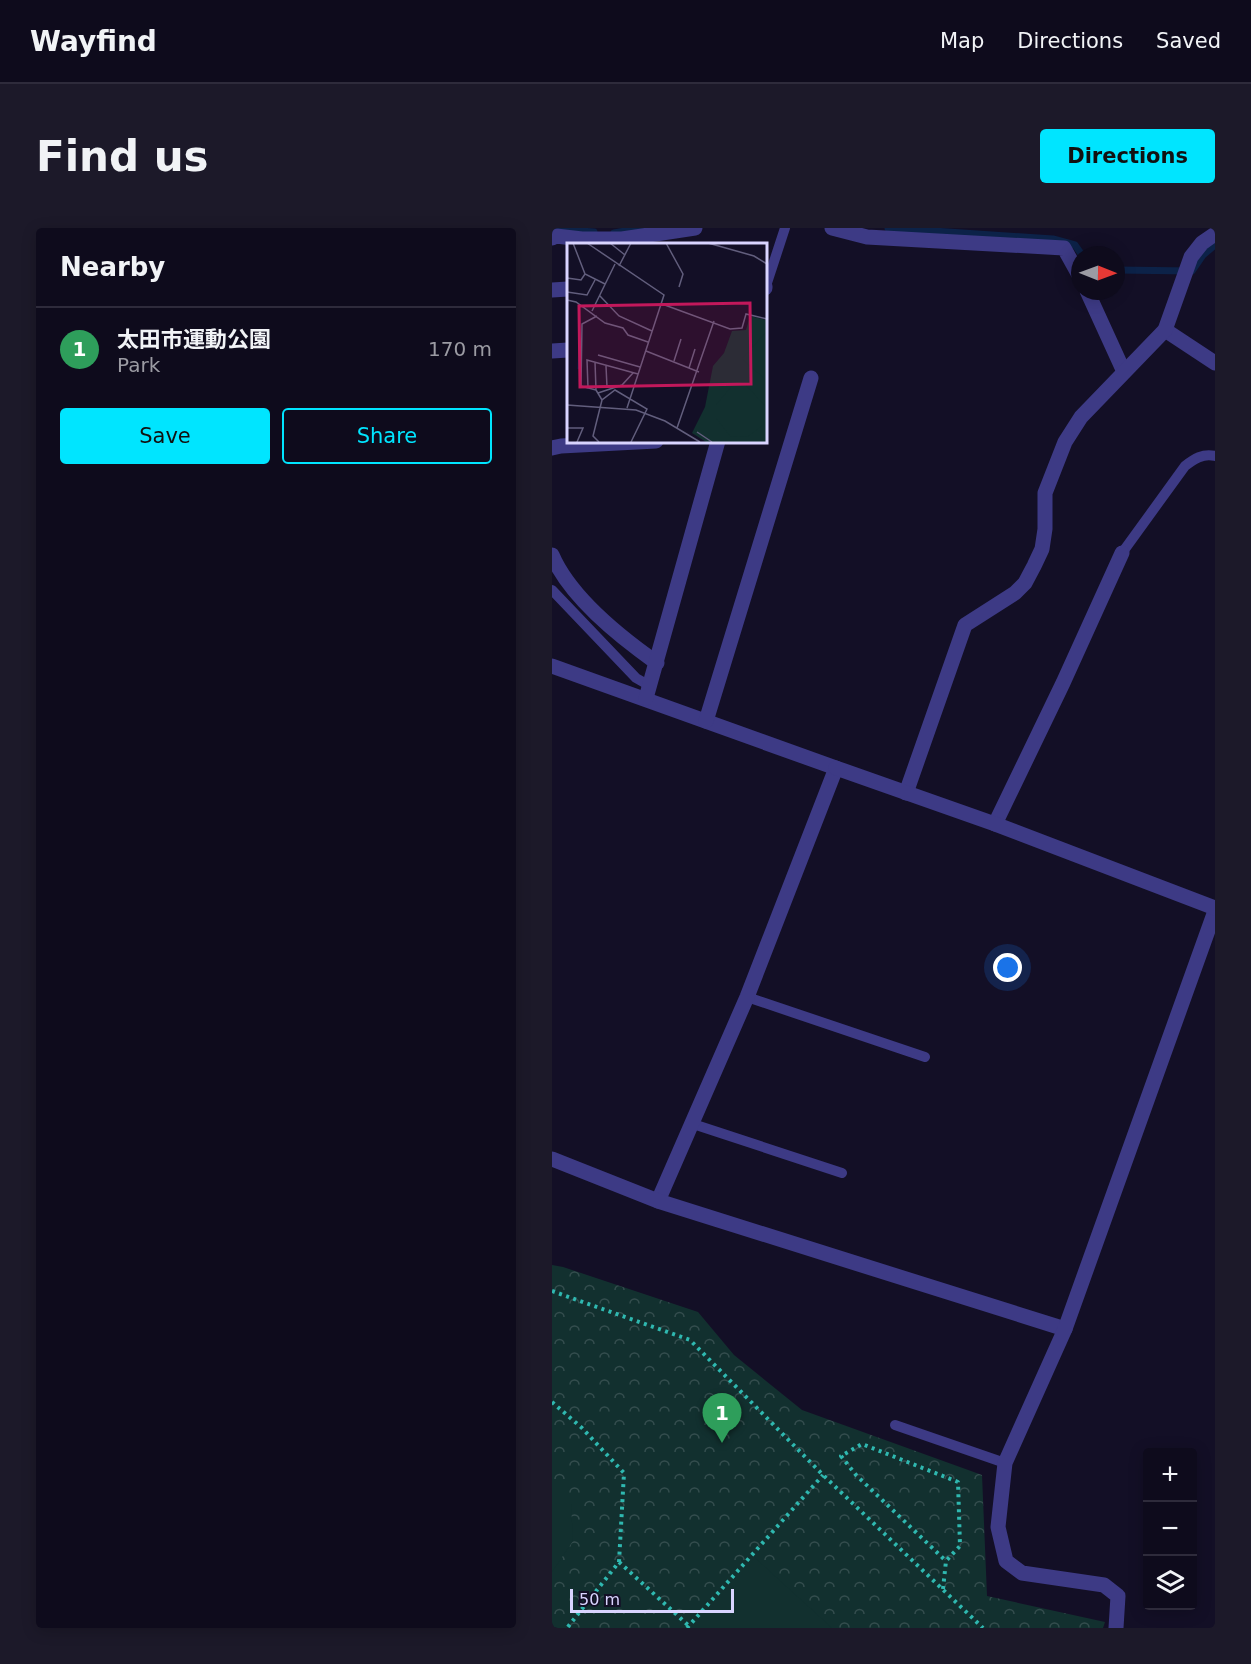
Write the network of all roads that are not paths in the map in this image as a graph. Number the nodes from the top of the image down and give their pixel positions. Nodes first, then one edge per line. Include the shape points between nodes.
1 (695, 228) edge
2 (785, 228) edge
3 (832, 228) edge
4 (1215, 234) edge
5 (552, 238) edge
6 (1071, 261) edge
7 (766, 283) edge
8 (567, 289) edge
9 (552, 290) edge
10 (1091, 300) edge
11 (1165, 330) junction
12 (567, 350) edge
13 (552, 351) edge
14 (1215, 363) edge
15 (1124, 372) junction
16 (811, 378) dead end
17 (637, 442) edge
18 (718, 442) edge
19 (552, 448) edge
20 (1215, 456) edge
21 (1122, 554) joint
22 (552, 555) edge
23 (552, 590) edge
24 (657, 663) junction
25 (552, 666) edge
26 (648, 692) junction
27 (706, 721) junction
28 (836, 768) junction
29 (906, 793) junction
30 (995, 824) junction
31 (1215, 909) edge
32 (747, 997) junction
33 (925, 1057) dead end
34 (690, 1123) junction
35 (552, 1159) edge
36 (842, 1173) dead end
37 (658, 1201) junction
38 (1065, 1329) junction
39 (895, 1425) dead end
40 (1005, 1463) junction
41 (1116, 1628) edge

1 - 5 street via 622,239
2 - 7 lane
3 - 6 street via 867,237 1064,248
4 - 11 street via 1191,257
8 - 9 street
10 - 15 street
11 - 14 street
11 - 15 street
12 - 13 street
15 - 29 street via 1081,417 1065,442 1045,493 1042,549 1025,584 965,625
16 - 27 street
17 - 19 street
18 - 24 street
20 - 21 lane via 1208,454 1185,466
21 - 30 street
22 - 24 street via 558,570 583,600
23 - 26 lane
24 - 26 street
25 - 26 street
26 - 27 street
27 - 28 street
28 - 29 street
28 - 32 street
29 - 30 street
30 - 31 street
31 - 38 street
32 - 33 lane
32 - 34 street
34 - 36 lane
34 - 37 street
35 - 37 street
37 - 38 street
38 - 40 street
39 - 40 lane
40 - 41 street via 998,1527 1006,1561 1022,1573 1104,1585 1118,1596

